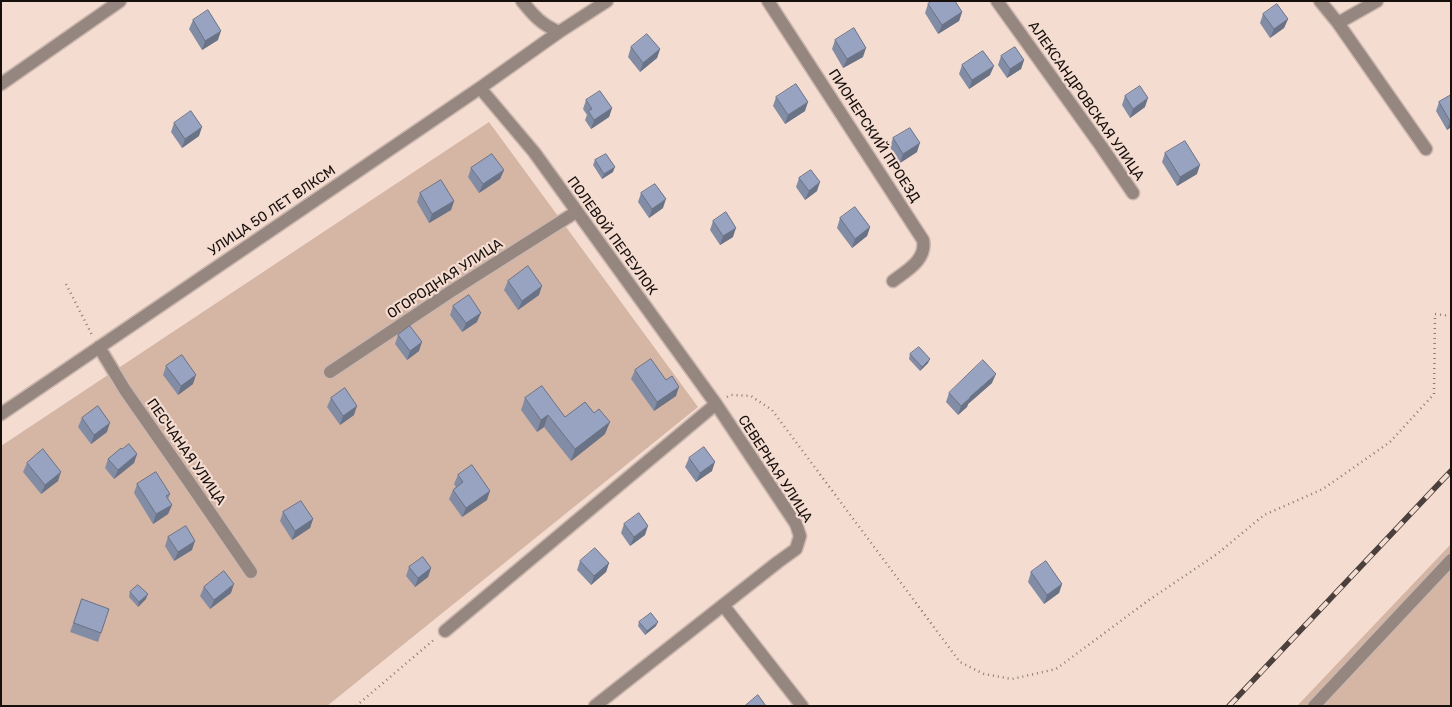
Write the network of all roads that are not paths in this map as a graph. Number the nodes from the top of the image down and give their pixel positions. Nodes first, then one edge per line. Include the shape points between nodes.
1 (120, 1) edge
2 (522, 1) edge
3 (606, 1) edge
4 (768, 1) edge
5 (997, 1) edge
6 (1320, 1) edge
7 (1377, 1) edge
8 (1338, 23) junction
9 (559, 32) junction
10 (1, 84) edge
11 (480, 88) junction
12 (1426, 150) dead end
13 (1133, 193) dead end
14 (576, 212) junction
15 (893, 282) dead end
16 (98, 347) junction
17 (330, 372) dead end
18 (716, 404) junction
19 (1, 414) edge
20 (1451, 560) edge
21 (251, 572) dead end
22 (723, 605) junction
23 (445, 631) road end
24 (595, 706) edge
25 (802, 706) edge
26 (1314, 706) edge

1 - 10 street
2 - 9 street via 535,18
3 - 9 street, УЛИЦА 50 ЛЕТ ВЛКСМ
4 - 15 street, ПИОНЕРСКИЙ ПРОЕЗД via 923,240 923,254
5 - 13 street, АЛЕКСАНДРОВСКАЯ УЛИЦА
6 - 8 street
7 - 8 street
8 - 12 street
9 - 11 street, УЛИЦА 50 ЛЕТ ВЛКСМ
11 - 14 street, ПОЛЕВОЙ ПЕРЕУЛОК via 534,152
11 - 16 street, УЛИЦА 50 ЛЕТ ВЛКСМ
14 - 17 street, ОГОРОДНАЯ УЛИЦА
14 - 18 street, ПОЛЕВОЙ ПЕРЕУЛОК
16 - 19 street, УЛИЦА 50 ЛЕТ ВЛКСМ
16 - 21 street, ПЕСЧАНАЯ УЛИЦА
18 - 22 street, СЕВЕРНАЯ УЛИЦА via 796,524 800,536 796,550
18 - 23 street
20 - 26 street
22 - 24 street, СЕВЕРНАЯ УЛИЦА
22 - 25 street

